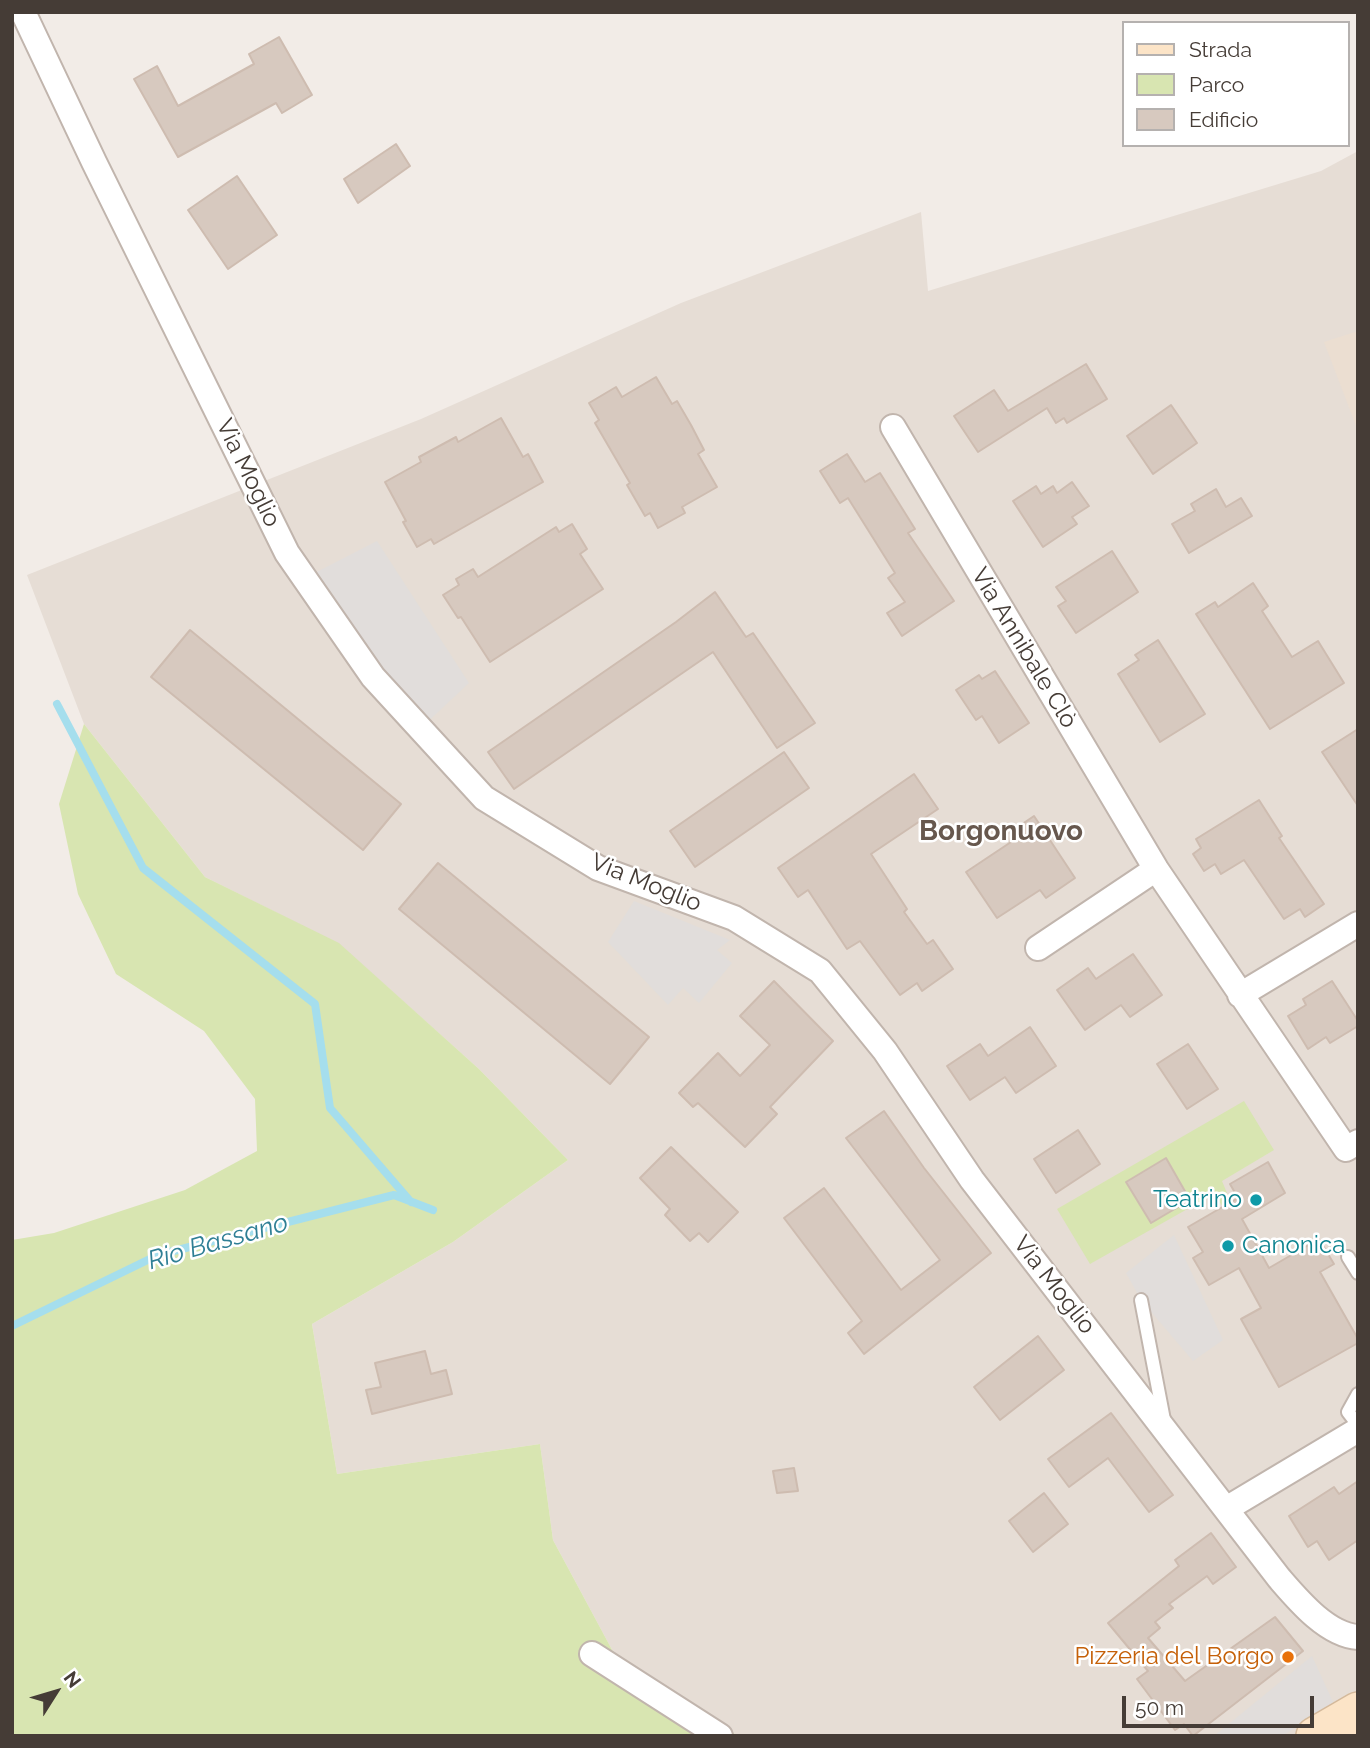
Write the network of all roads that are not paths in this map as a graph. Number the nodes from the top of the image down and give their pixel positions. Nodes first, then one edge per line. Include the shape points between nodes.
1 (23, 12) edge
2 (893, 427) dead end
3 (1156, 869) junction
4 (1358, 925) edge
5 (1038, 948) dead end
6 (1240, 995) junction
7 (1358, 1142) edge
8 (1348, 1257) dead end
9 (1358, 1273) edge
10 (1141, 1300) dead end
11 (1358, 1394) edge
12 (1358, 1427) edge
13 (1166, 1432) junction
14 (1226, 1509) junction
15 (1358, 1637) edge
16 (592, 1654) dead end
17 (1358, 1711) edge
18 (720, 1736) edge
19 (1315, 1736) edge

1 - 13 street, Via Moglio via 287,553 373,677 484,798 598,868 734,918 820,971 884,1051 972,1180
2 - 3 street, Via Annibale Clò
3 - 5 street
3 - 6 street, Via Annibale Clò
4 - 6 street
6 - 7 street, Via Annibale Clò via 1346,1149
8 - 9 lane
10 - 13 lane
11 - 12 lane via 1348,1412
12 - 14 street
13 - 14 street, Via Moglio
14 - 15 street, Via Moglio via 1309,1612 1347,1636
16 - 18 street
17 - 19 main road

